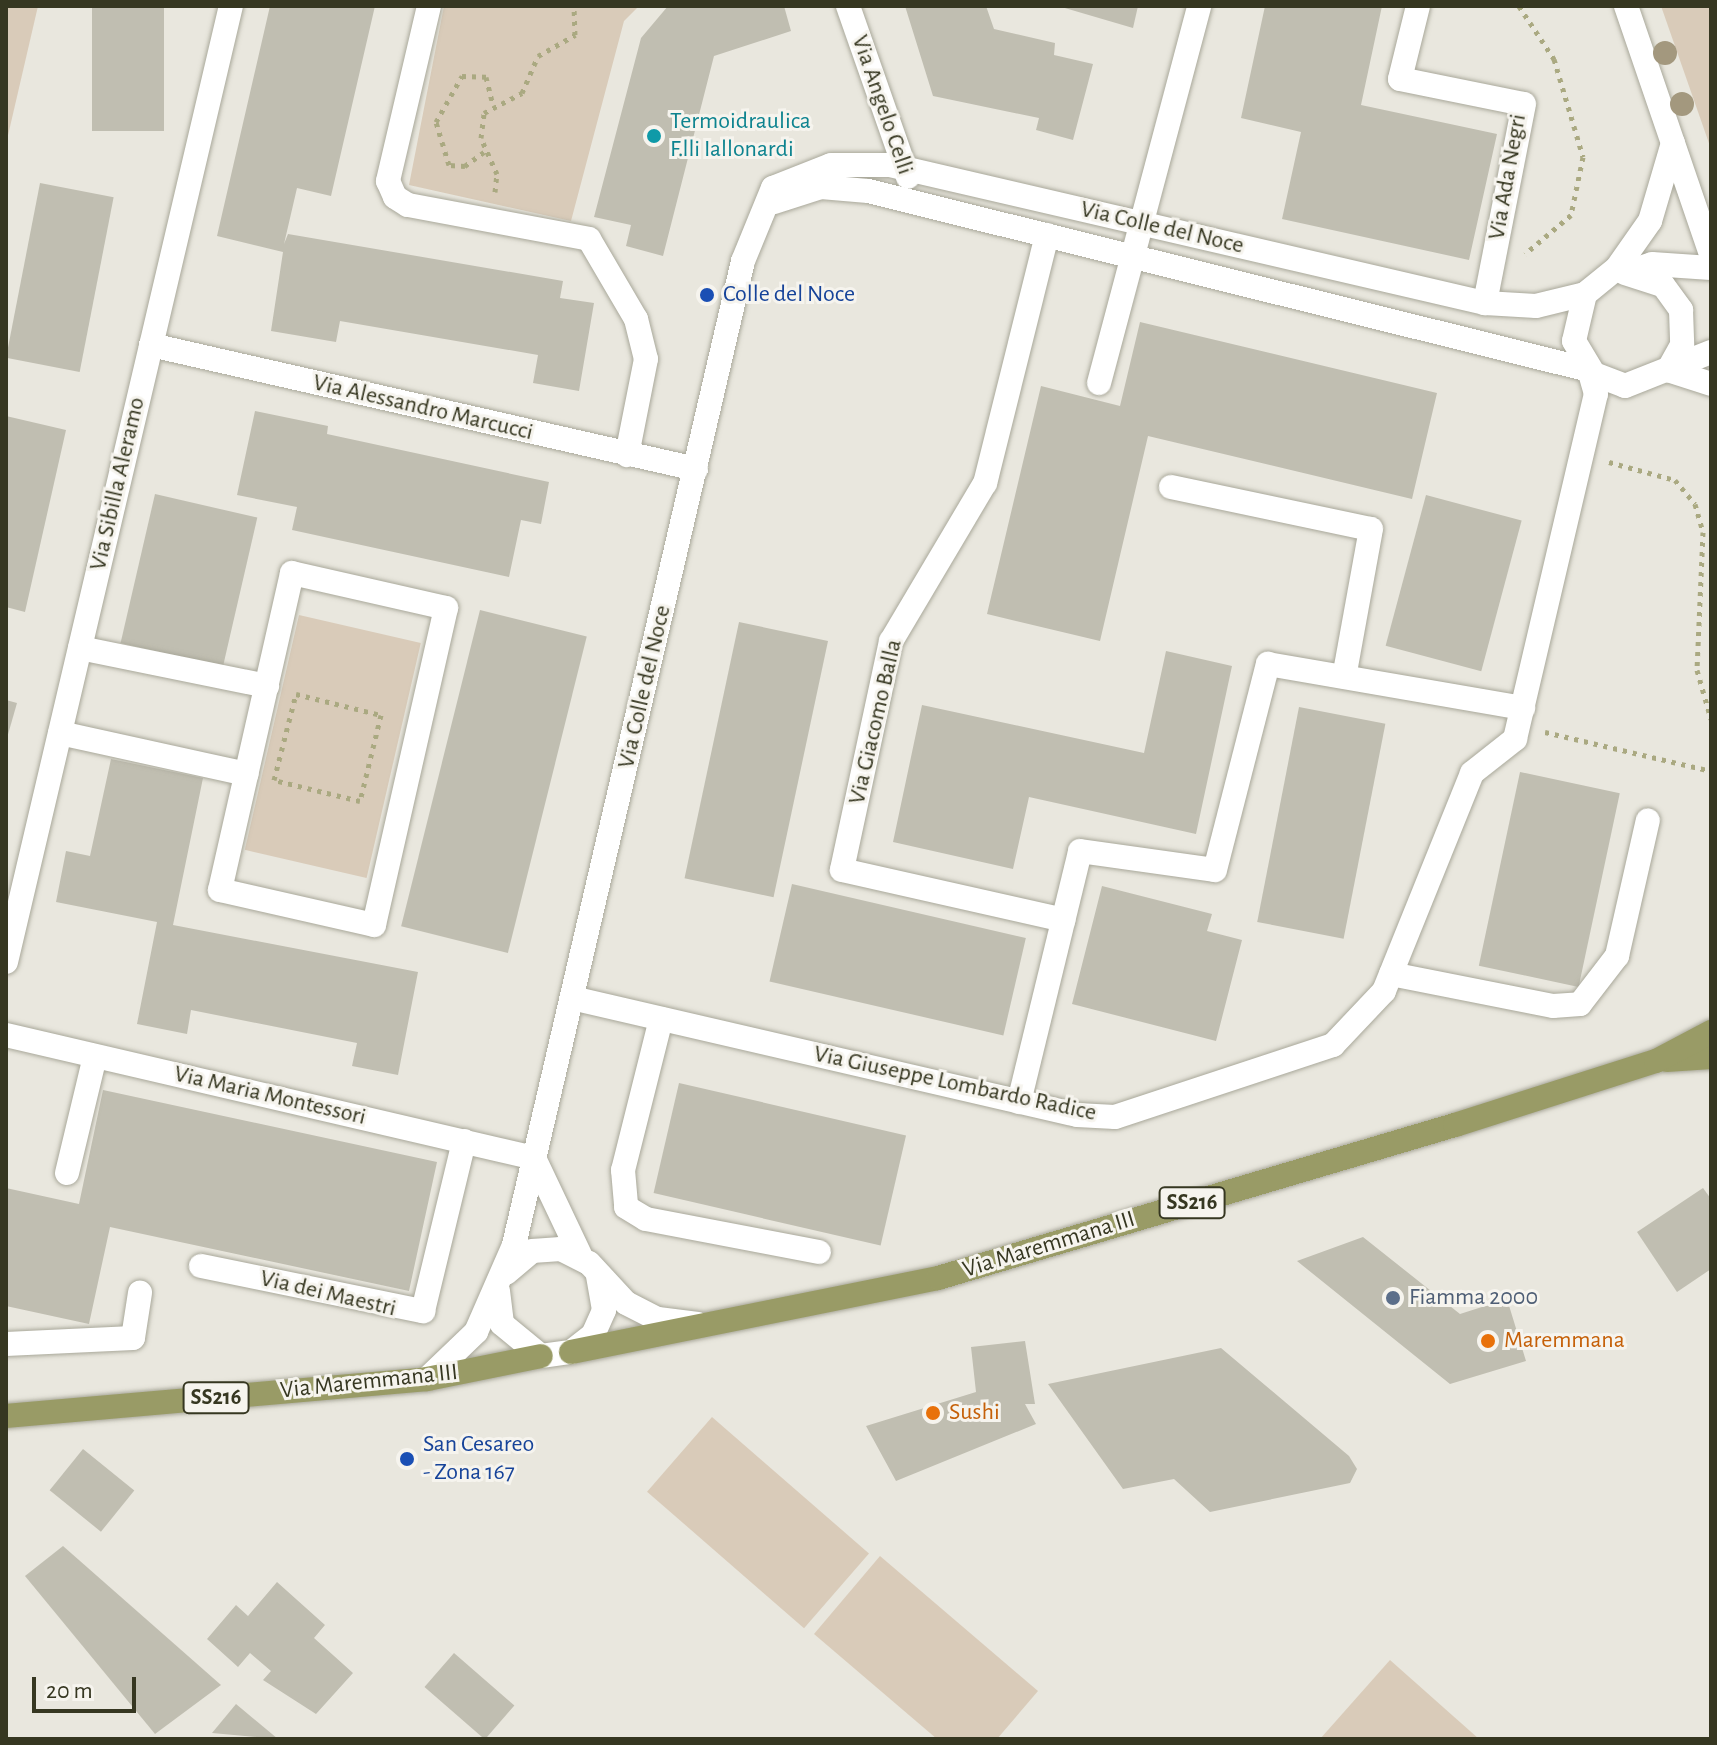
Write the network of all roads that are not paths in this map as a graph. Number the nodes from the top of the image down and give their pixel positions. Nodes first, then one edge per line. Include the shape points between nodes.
1 (231, 6) edge
2 (429, 6) edge
3 (848, 6) edge
4 (1199, 6) edge
5 (1418, 6) edge
6 (1626, 6) edge
7 (1673, 143) junction
8 (904, 168) junction
9 (917, 203) junction
10 (758, 218) junction
11 (1141, 223) junction
12 (1047, 235) junction
13 (1711, 254) edge
14 (1133, 256) junction
15 (1711, 268) edge
16 (1615, 276) junction
17 (1585, 294) junction
18 (1485, 303) junction
19 (151, 345) junction
20 (1711, 352) edge
21 (1589, 370) junction
22 (1668, 370) junction
23 (1099, 383) dead end
24 (1711, 384) edge
25 (1639, 385) junction
26 (1584, 450) junction
27 (627, 455) junction
28 (696, 469) junction
29 (1171, 487) dead end
30 (80, 648) junction
31 (1344, 677) junction
32 (267, 686) junction
33 (1520, 717) junction
34 (60, 733) junction
35 (247, 774) junction
36 (1648, 820) dead end
37 (1063, 920) junction
38 (6, 962) edge
39 (1391, 974) junction
40 (572, 998) junction
41 (661, 1019) junction
42 (1711, 1032) edge
43 (6, 1035) edge
44 (95, 1056) junction
45 (1711, 1057) edge
46 (1656, 1061) junction
47 (1019, 1102) junction
48 (464, 1141) junction
49 (534, 1158) junction
50 (67, 1173) dead end
51 (819, 1252) dead end
52 (588, 1264) junction
53 (201, 1266) dead end
54 (501, 1283) junction
55 (140, 1293) dead end
56 (722, 1325) junction
57 (6, 1344) edge
58 (571, 1352) junction
59 (541, 1356) junction
60 (427, 1379) junction
61 (6, 1416) edge

1 - 19 street, Via Sibilla Aleramo
2 - 27 street via 388,181 408,205 589,239 636,319 646,359
3 - 8 street, Via Angelo Celli
4 - 11 street
5 - 18 street, Via Ada Negri via 1400,79 1524,104
6 - 7 street
7 - 13 street
7 - 16 street, Via Colle del Noce via 1650,221
8 - 9 street, Via Angelo Celli
8 - 10 street, Via Colle del Noce via 831,165 796,175 773,188
8 - 11 street, Via Colle del Noce
9 - 10 street, Via Colle del Noce via 821,187 783,197
9 - 12 street, Via Colle del Noce
10 - 28 street, Via Colle del Noce
11 - 14 street
11 - 18 street, Via Colle del Noce
12 - 14 street, Via Colle del Noce
12 - 37 street, Via Giacomo Balla via 985,483 891,641 842,870
14 - 21 street, Via Colle del Noce
14 - 23 street
15 - 16 street, Via Colle del Noce via 1652,264
16 - 17 street, Via Colle del Noce
16 - 22 street via 1663,285 1681,310 1682,345
17 - 18 street, Via Colle del Noce via 1536,306
17 - 21 street via 1572,328
19 - 27 street, Via Alessandro Marcucci
19 - 30 street, Via Sibilla Aleramo
20 - 22 street
21 - 25 street, Via Colle del Noce via 1608,382
21 - 26 street, Via Giuseppe Lombardo Radice via 1596,394
22 - 24 street
22 - 25 street
25 - 26 street, Via Giuseppe Lombardo Radice via 1611,404
26 - 33 street, Via Giuseppe Lombardo Radice
27 - 28 street, Via Alessandro Marcucci
28 - 40 street, Via Colle del Noce
29 - 31 street via 1371,529
30 - 32 street
30 - 34 street, Via Sibilla Aleramo
31 - 33 street
31 - 37 street via 1268,664 1215,870 1080,851
32 - 35 street
32 - 35 street via 292,573 446,608 374,925 220,890
33 - 39 street, Via Giuseppe Lombardo Radice via 1515,739 1472,773 1450,814
34 - 35 street
34 - 38 street, Via Sibilla Aleramo
36 - 39 street via 1617,956 1580,1004 1553,1006
37 - 47 street
39 - 47 street, Via Giuseppe Lombardo Radice via 1349,1035 1298,1062 1115,1117
40 - 41 street, Via Giuseppe Lombardo Radice
40 - 49 street, Via Colle del Noce
41 - 47 street, Via Giuseppe Lombardo Radice
41 - 51 street via 623,1170 626,1207 646,1219
42 - 46 main road, Via Maremmana III / SS216
43 - 44 street, Via Maria Montessori
44 - 48 street, Via Maria Montessori
44 - 50 street
45 - 46 main road, Via Maremmana III / SS216
46 - 56 main road, Via Maremmana III / SS216 via 938,1278
48 - 49 street, Via Maria Montessori
48 - 53 street, Via dei Maestri via 423,1311
49 - 52 street
49 - 54 street, Via Colle del Noce
52 - 54 street, Via Colle del Noce via 539,1249
52 - 56 street via 626,1303 658,1319
52 - 58 street via 605,1296 600,1323
54 - 59 street, Via Colle del Noce via 507,1331
54 - 60 street, Via Colle del Noce via 453,1360
55 - 57 street via 133,1338
56 - 58 main road, Via Maremmana III / SS216
58 - 59 street
59 - 60 main road, Via Maremmana III / SS216
60 - 61 main road, Via Maremmana III / SS216

